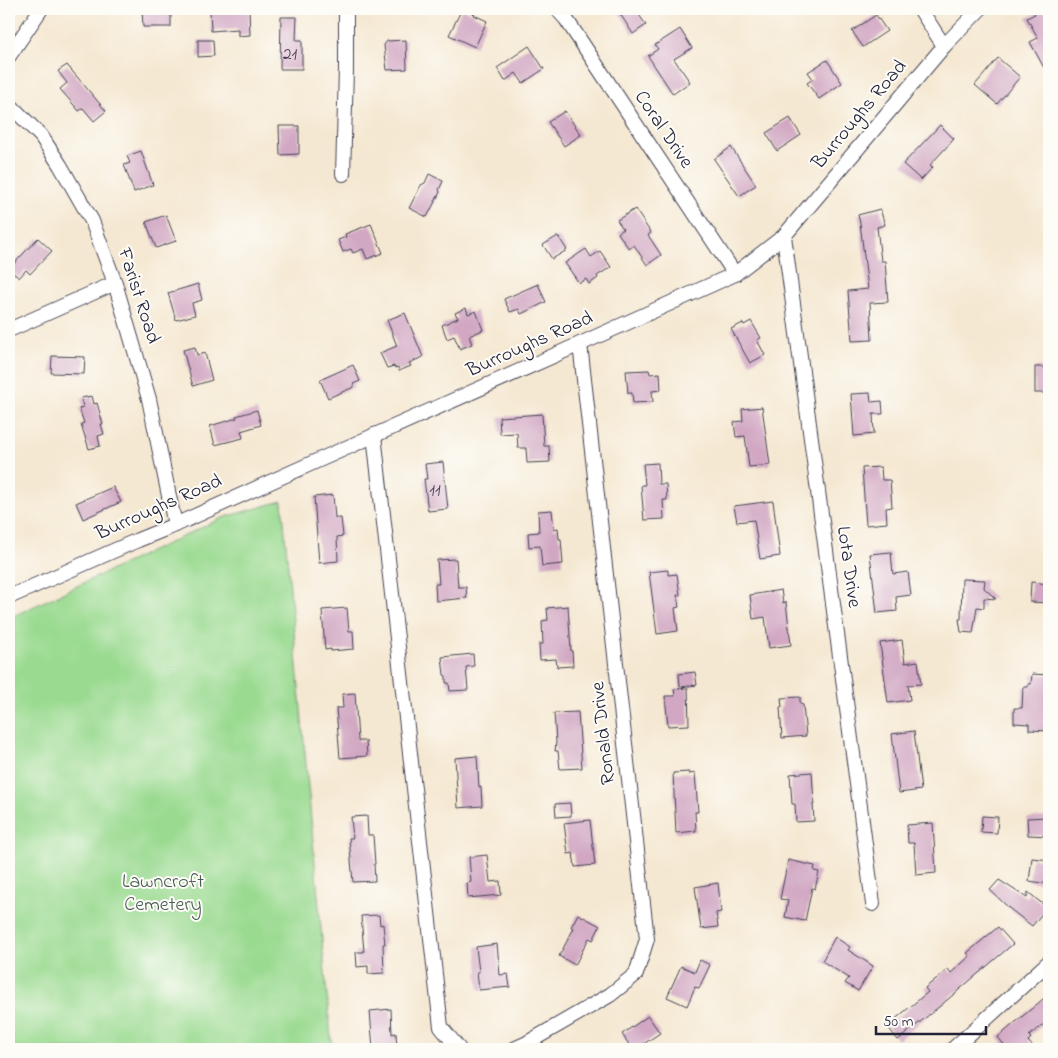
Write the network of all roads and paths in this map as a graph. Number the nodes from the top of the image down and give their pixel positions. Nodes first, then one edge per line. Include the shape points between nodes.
1 (41, 9) edge
2 (346, 9) edge
3 (558, 9) edge
4 (920, 9) edge
5 (980, 9) edge
6 (944, 46) junction
7 (9, 56) edge
8 (9, 104) edge
9 (342, 174) dead end
10 (784, 236) junction
11 (735, 274) junction
12 (115, 283) junction
13 (9, 330) edge
14 (580, 344) junction
15 (374, 435) junction
16 (175, 525) junction
17 (9, 596) edge
18 (873, 904) dead end
19 (1049, 962) edge
20 (459, 1049) edge
21 (514, 1049) edge
22 (953, 1049) edge

1 - 7 street
2 - 9 street
3 - 11 street, Coral Drive
4 - 6 street
5 - 6 street, Burroughs Road
6 - 10 street, Burroughs Road
8 - 12 street, Farist Road via 41,136 60,165 92,220
10 - 11 street, Burroughs Road
10 - 18 street, Lota Drive
11 - 14 street, Burroughs Road
12 - 13 street
12 - 16 street, Farist Road via 149,399
14 - 15 street, Burroughs Road
14 - 21 street, Ronald Drive via 647,938 636,974 610,995
15 - 16 street, Burroughs Road
15 - 20 street via 441,1027
16 - 17 street, Burroughs Road
19 - 22 street

